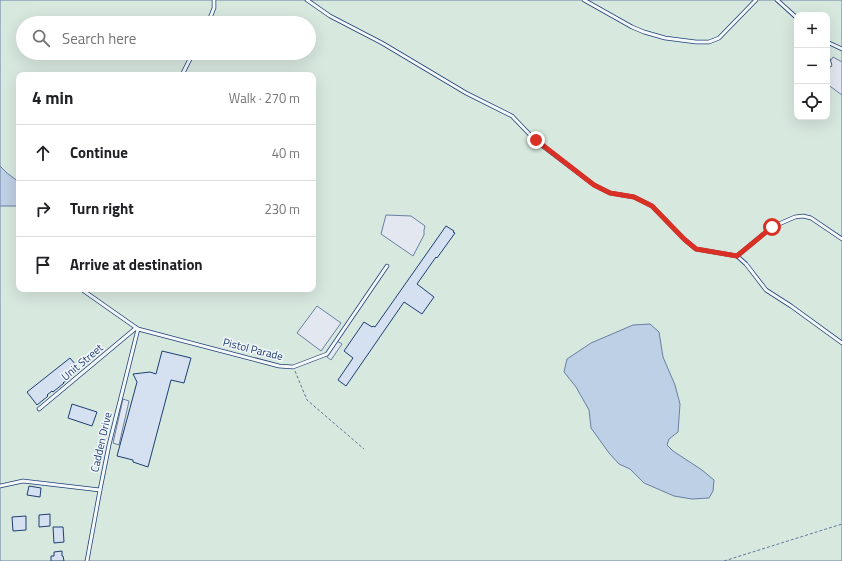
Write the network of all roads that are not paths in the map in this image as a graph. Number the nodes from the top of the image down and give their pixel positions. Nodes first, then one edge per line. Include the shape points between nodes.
1 (214, 0) edge
2 (308, 0) edge
3 (584, 0) edge
4 (756, 0) edge
5 (777, 0) edge
6 (794, 15) edge
7 (211, 16) edge
8 (830, 43) edge
9 (842, 49) edge
10 (190, 60) edge
11 (184, 72) edge
12 (842, 239) edge
13 (737, 256) junction
14 (387, 266) dead end
15 (85, 292) edge
16 (137, 328) junction
17 (842, 343) edge
18 (39, 409) dead end
19 (0, 486) edge
20 (100, 490) junction
21 (87, 561) edge

1 - 7 lane
2 - 13 lane via 330,16 512,116 536,140 594,185 610,193 634,197 652,206 696,249
3 - 4 lane via 644,32 696,42 709,42 719,38
5 - 6 lane
8 - 9 lane
10 - 11 lane
12 - 13 lane via 811,218 795,217 772,227
13 - 17 lane via 766,290
14 - 16 lane, Pistol Parade via 327,354 293,367 279,366
15 - 16 lane, Pistol Parade
16 - 18 lane, Unit Street
16 - 20 lane, Cadden Drive
19 - 20 lane via 23,481
20 - 21 lane, Cadden Drive

